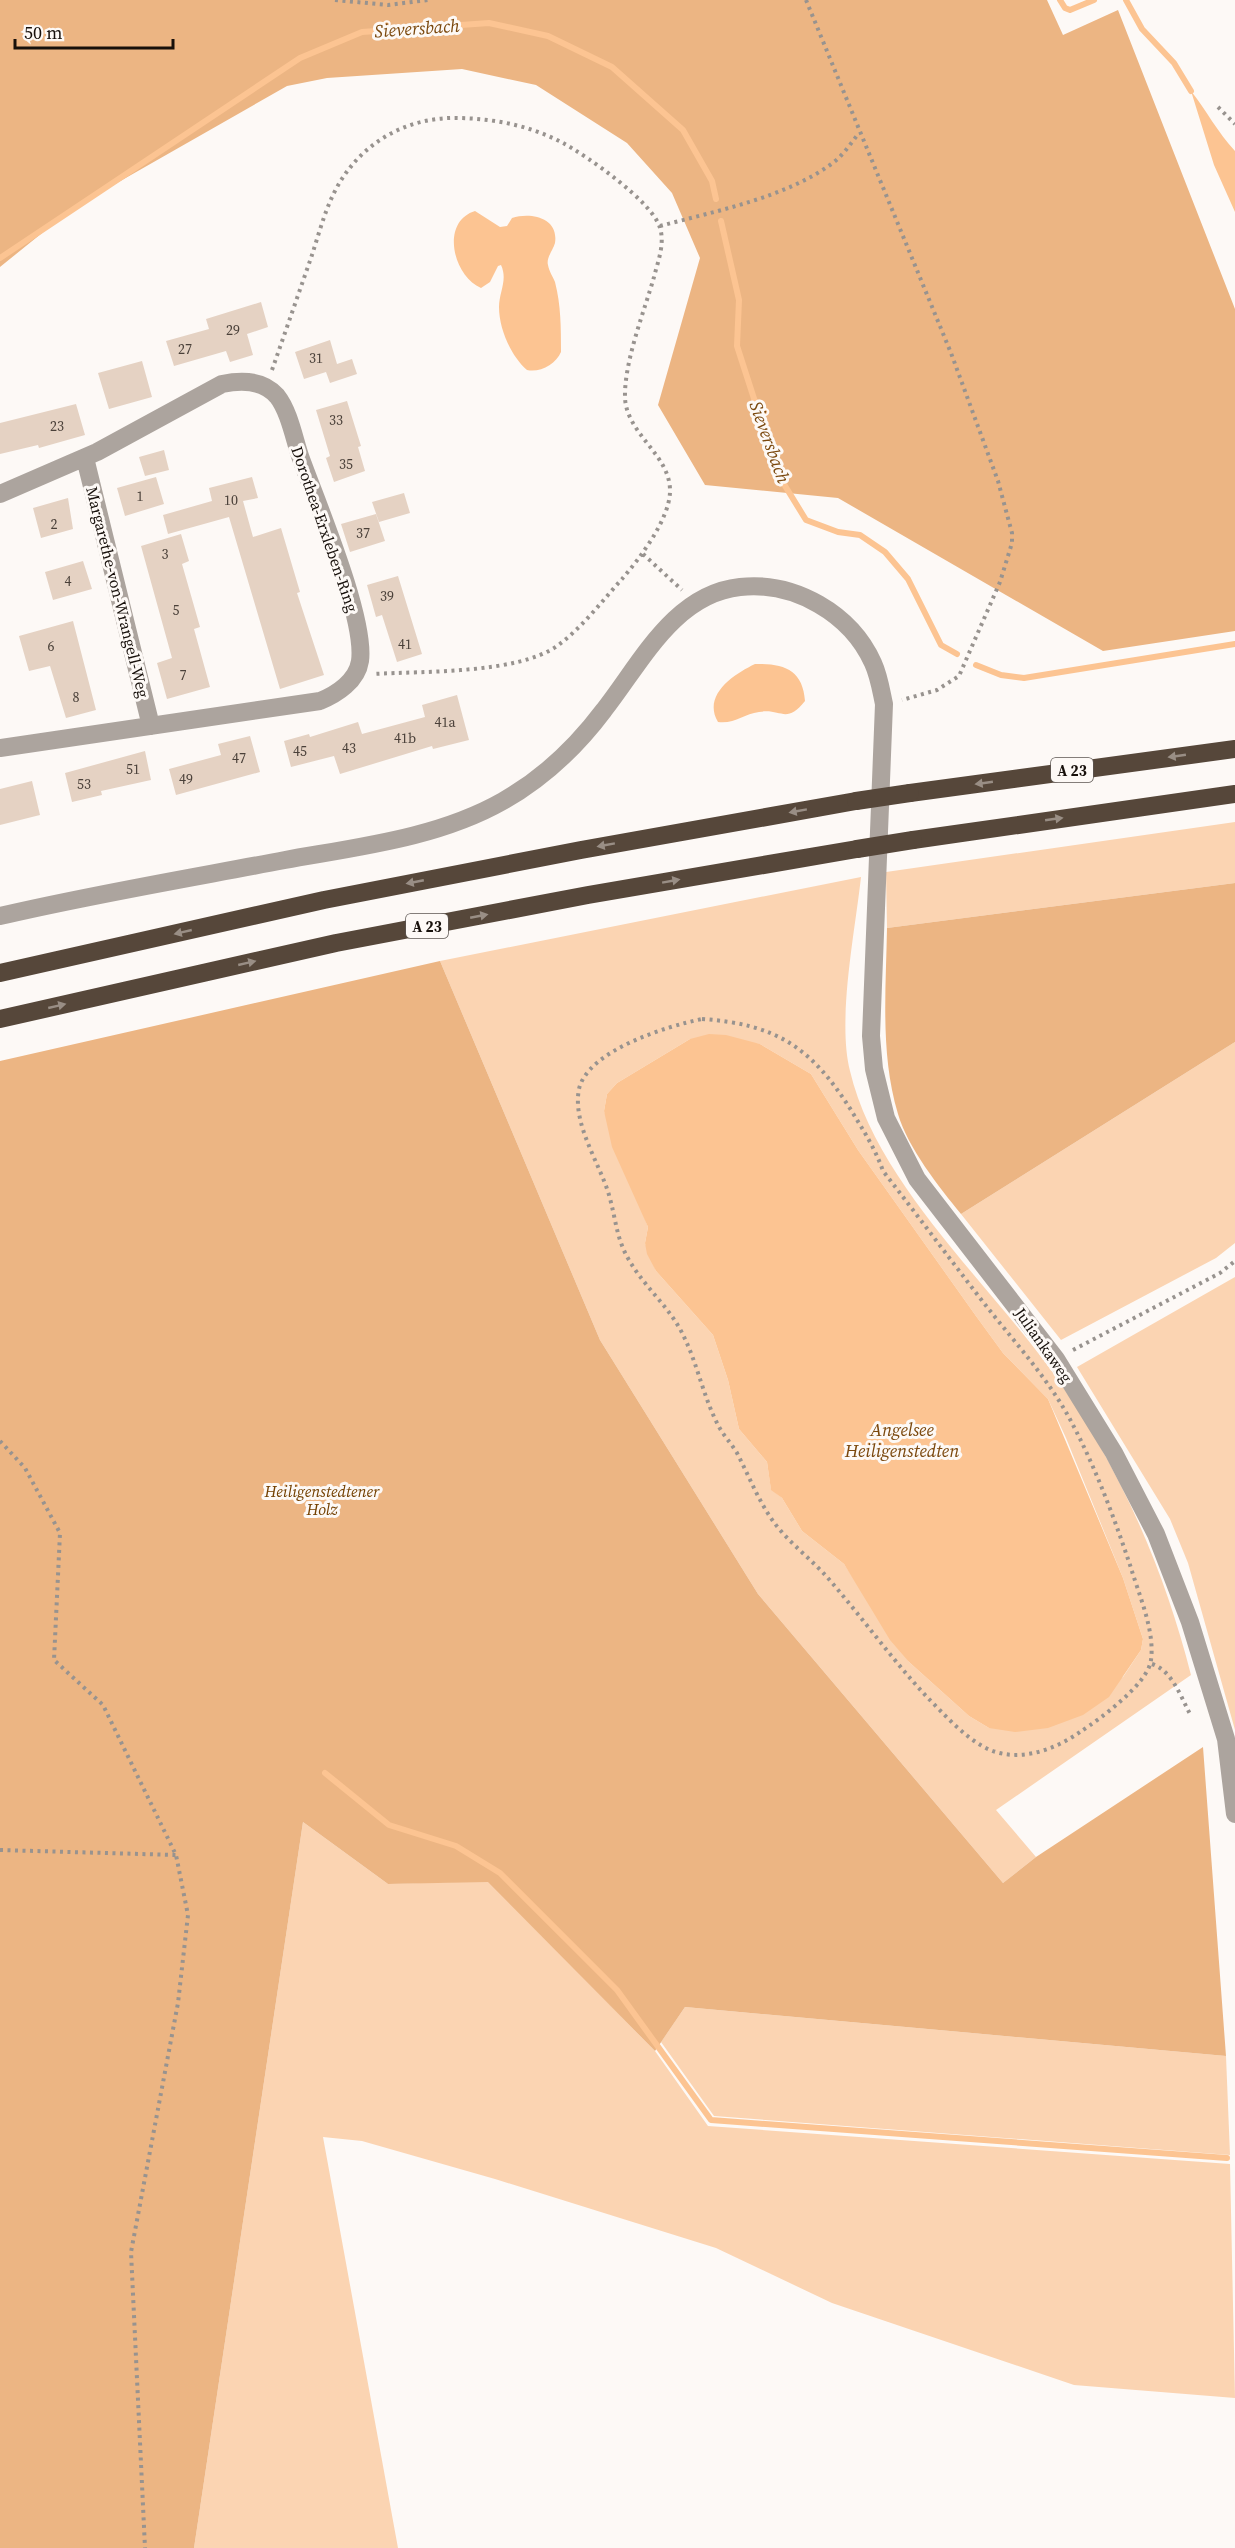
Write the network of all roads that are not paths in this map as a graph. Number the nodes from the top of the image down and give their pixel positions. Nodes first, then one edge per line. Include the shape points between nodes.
1 (85, 458) junction
2 (0, 494) edge
3 (151, 726) junction
4 (0, 748) edge
5 (1235, 749) edge
6 (1235, 794) edge
7 (0, 916) edge
8 (0, 973) edge
9 (0, 1019) edge
10 (1235, 1814) edge

1 - 2 street
1 - 3 street, Margarethe-von-Wrangell-Weg
1 - 3 street, Dorothea-Erxleben-Ring via 222,384 245,382 266,388 280,402 349,595 359,645 357,671 340,690 320,701
3 - 4 street
5 -> 8 highway, A 23, bridge via 856,801 581,849 336,898
9 -> 6 highway, A 23, bridge via 336,943 588,895 913,840
7 - 10 street, Juliankaweg via 383,841 484,811 518,792 565,753 604,711 661,633 696,603 741,587 777,589 817,602 843,621 866,650 879,678 884,704 871,1036 886,1118 917,1179 1056,1359 1114,1453 1165,1556 1190,1622 1226,1739

